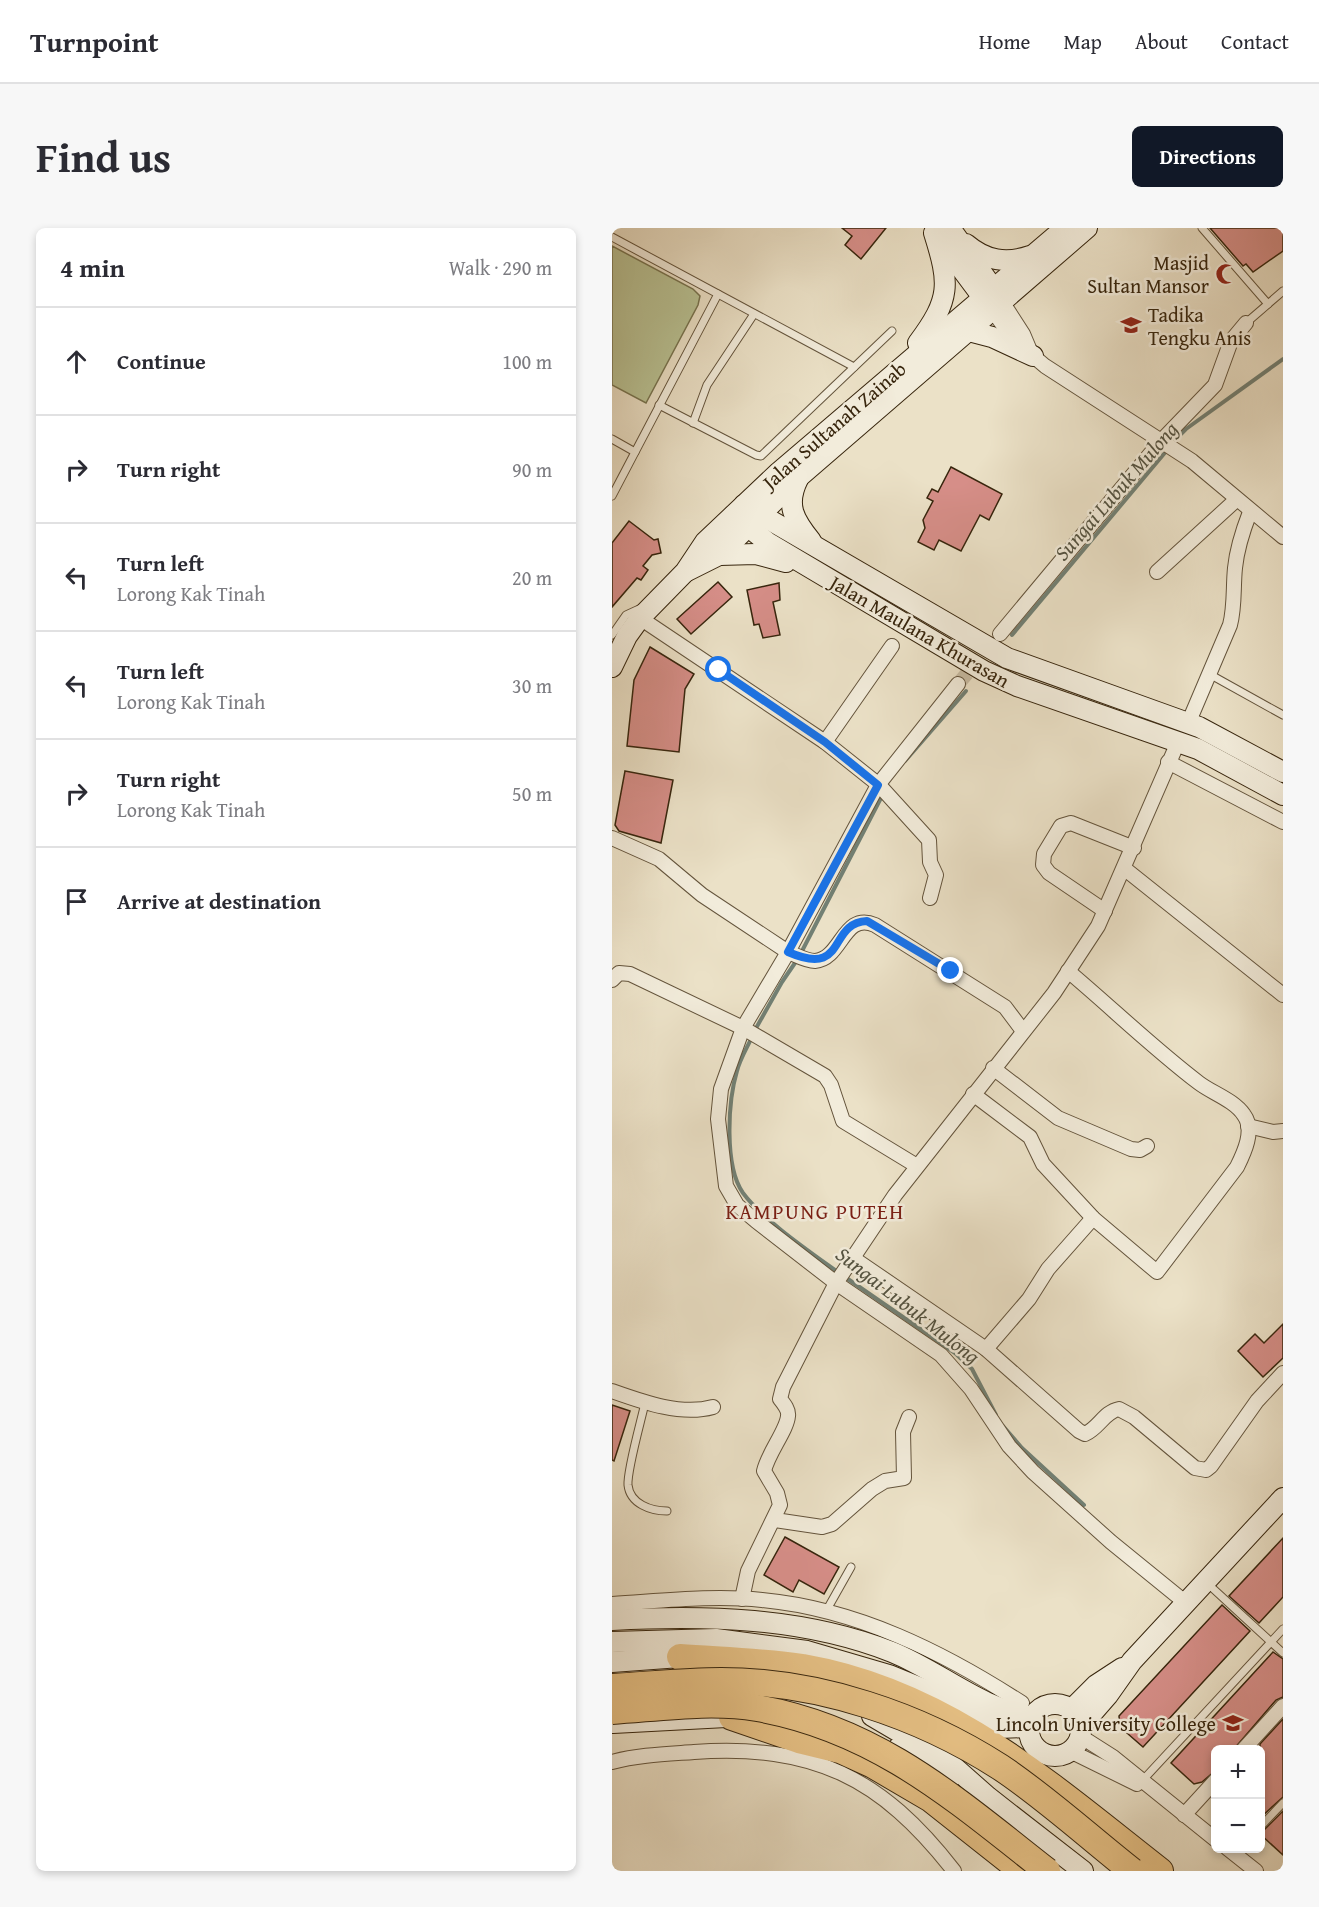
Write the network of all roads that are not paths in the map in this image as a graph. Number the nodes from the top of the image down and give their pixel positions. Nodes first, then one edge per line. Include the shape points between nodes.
1 (1065, 228) edge
2 (1087, 228) edge
3 (1202, 228) edge
4 (942, 231) edge
5 (612, 237) edge
6 (1032, 255) junction
7 (1283, 291) edge
8 (718, 294) junction
9 (993, 300) junction
10 (1268, 304) junction
11 (754, 314) junction
12 (1246, 322) joint
13 (892, 331) dead end
14 (969, 331) junction
15 (1033, 356) junction
16 (854, 368) junction
17 (896, 371) junction
18 (660, 405) junction
19 (693, 423) junction
20 (612, 439) edge
21 (1163, 442) junction
22 (635, 452) junction
23 (799, 477) junction
24 (612, 495) edge
25 (1236, 500) junction
26 (1250, 512) junction
27 (746, 516) junction
28 (1283, 537) edge
29 (818, 549) junction
30 (719, 555) junction
31 (815, 571) junction
32 (685, 572) junction
33 (1157, 572) dead end
34 (657, 601) junction
35 (640, 618) junction
36 (1000, 634) tunnel mouth
37 (612, 635) edge
38 (892, 646) dead end
39 (612, 667) edge
40 (1211, 675) junction
41 (958, 684) tunnel mouth
42 (1283, 715) edge
43 (1190, 719) dead end
44 (825, 742) junction
45 (1175, 749) dead end
46 (1168, 762) junction
47 (1283, 772) edge
48 (878, 785) junction
49 (1283, 795) edge
50 (1283, 822) edge
51 (612, 838) edge
52 (1134, 848) junction
53 (1125, 869) junction
54 (930, 898) dead end
55 (1105, 911) junction
56 (788, 952) junction
57 (1068, 971) junction
58 (612, 980) edge
59 (1283, 995) edge
60 (743, 1028) junction
61 (1023, 1031) junction
62 (993, 1068) junction
63 (973, 1094) junction
64 (1248, 1126) junction
65 (1283, 1131) edge
66 (1147, 1146) dead end
67 (917, 1166) junction
68 (1093, 1218) junction
69 (853, 1258) junction
70 (837, 1281) junction
71 (986, 1349) junction
72 (1283, 1373) edge
73 (612, 1391) edge
74 (645, 1403) junction
75 (713, 1407) dead end
76 (909, 1417) dead end
77 (1283, 1498) edge
78 (667, 1511) dead end
79 (775, 1520) junction
80 (851, 1567) dead end
81 (1206, 1582) junction
82 (742, 1599) junction
83 (1186, 1603) junction
84 (612, 1604) edge
85 (825, 1613) junction
86 (612, 1620) edge
87 (1283, 1629) edge
88 (612, 1642) edge
89 (1271, 1642) junction
90 (1283, 1653) edge
91 (680, 1657) junction
92 (612, 1662) edge
93 (612, 1688) edge
94 (1283, 1706) edge
95 (612, 1711) edge
96 (1028, 1716) junction
97 (732, 1717) junction
98 (655, 1721) junction
99 (612, 1723) edge
100 (1076, 1731) junction
101 (612, 1735) edge
102 (1248, 1745) edge
103 (612, 1762) edge
104 (1142, 1781) junction
105 (1211, 1785) edge
106 (1158, 1794) junction
107 (988, 1797) junction
108 (1283, 1803) edge
109 (1184, 1815) junction
110 (1265, 1822) edge
111 (1211, 1837) edge
112 (1236, 1853) edge
113 (954, 1871) edge
114 (1022, 1871) edge
115 (1047, 1871) edge
116 (1083, 1871) edge
117 (1132, 1871) edge
118 (1160, 1871) edge
119 (1256, 1871) edge

1 - 6 main road
2 - 9 main road
3 - 10 lane
4 - 6 main road via 995,261
4 - 9 main road
4 - 17 main road via 943,302 935,320
5 - 8 lane
6 - 9 main road
7 - 10 lane
8 - 11 lane
8 - 18 lane
9 - 14 main road, Jalan Sultanah Zainab
9 - 15 street via 1012,338
9 - 17 main road, Jalan Sultanah Zainab
10 - 12 lane
11 - 16 lane
11 - 19 lane via 707,385
12 - 21 street via 1231,341 1215,385
13 - 16 lane
14 - 15 main road
14 - 23 main road, Jalan Sultanah Zainab
15 - 21 street
16 - 19 lane via 761,456
17 - 27 main road, Jalan Sultanah Zainab
18 - 19 lane
18 - 22 lane
20 - 22 lane
21 - 25 street via 1202,469
21 - 36 street
22 - 24 lane
23 - 27 main road, Jalan Sultanah Zainab
23 - 29 main road via 790,508
25 - 26 street
25 - 33 street
26 - 28 street
26 - 40 street via 1239,540 1234,610
27 - 29 main road, Jalan Maulana Khurasan
27 - 30 main road, Jalan Sultanah Zainab
27 - 31 main road, Jalan Maulana Khurasan via 767,542
27 - 32 main road, Jalan Sultanah Zainab via 705,542
29 - 47 main road, Jalan Maulana Khurasan via 1007,658 1199,727
30 - 31 main road via 756,554
30 - 32 main road, Jalan Sultanah Zainab
31 - 49 main road, Jalan Maulana Khurasan via 998,678 1198,750
32 - 34 main road, Jalan Sultanah Zainab
34 - 35 main road, Jalan Sultanah Zainab
34 - 37 lane via 626,615
35 - 39 main road, Jalan Sultanah Zainab
35 - 44 street
38 - 44 street
40 - 42 lane
40 - 43 street
41 - 48 street
44 - 48 street
45 - 46 street
46 - 50 street
46 - 52 street
48 - 54 street via 930,843 930,862 936,875
48 - 56 street
51 - 56 street via 658,858 702,895
52 - 53 street
52 - 55 street via 1071,823 1061,826 1044,854 1043,865 1049,873
53 - 55 street
53 - 59 street
55 - 57 street
56 - 60 street
56 - 61 street via 814,961 824,958 853,925 867,921 1005,1007
57 - 61 street
57 - 64 street via 1199,1083 1235,1106 1245,1115
58 - 60 street via 619,973 630,974
60 - 67 street via 828,1079 843,1121
60 - 70 street via 721,1089 718,1119 726,1186 737,1204 756,1221
61 - 62 street
62 - 63 street
62 - 66 street via 1060,1119 1131,1149
63 - 67 street
63 - 68 street via 1030,1137 1043,1164
64 - 65 street
64 - 68 street via 1245,1152 1237,1167 1157,1272
67 - 69 street
68 - 71 street
69 - 70 street
69 - 71 street
70 - 79 street via 783,1386 780,1399 789,1418 764,1471 780,1505
70 - 83 street via 941,1355 1033,1472
71 - 72 street via 1079,1431 1092,1431 1112,1410 1119,1409 1201,1470 1211,1466 1257,1401
73 - 74 street
74 - 75 street via 699,1411
74 - 78 lane via 628,1484 637,1502
76 - 79 street via 903,1432 904,1478 872,1488 832,1524 822,1527
77 - 81 main road
79 - 82 street via 748,1571
80 - 85 lane
81 - 83 main road
81 - 89 lane
82 - 84 street
82 - 85 street via 779,1602
83 - 100 main road via 1132,1661 1096,1685
85 - 96 street via 880,1628 930,1649 974,1672
86 - 96 main road via 714,1618 765,1621 822,1632 892,1652 1004,1710
87 - 89 lane
88 - 96 main road via 716,1639 807,1651 889,1675 998,1728
89 - 90 lane
89 - 104 lane
91 - 92 main road
91 - 107 main road via 802,1686 876,1717 945,1759
91 - 118 highway via 803,1667 893,1693 967,1728 1024,1764
93 - 117 highway, bridge via 722,1681 806,1690 880,1709 1000,1767
94 - 102 street
95 - 115 highway, bridge via 689,1706 756,1708 847,1735 895,1757
96 - 100 main road via 1057,1704
96 - 100 main road via 1033,1743 1046,1754 1062,1754
97 - 98 main road
97 - 107 main road via 781,1713 824,1719 875,1737
97 - 114 highway via 840,1750 904,1782
98 - 99 main road
98 - 101 main road
100 - 104 street
100 - 106 street
103 - 113 street via 718,1750 762,1752 811,1761 893,1805
104 - 106 street
105 - 109 street
106 - 109 street
107 - 116 main road
108 - 110 lane
109 - 111 street
112 - 119 street

